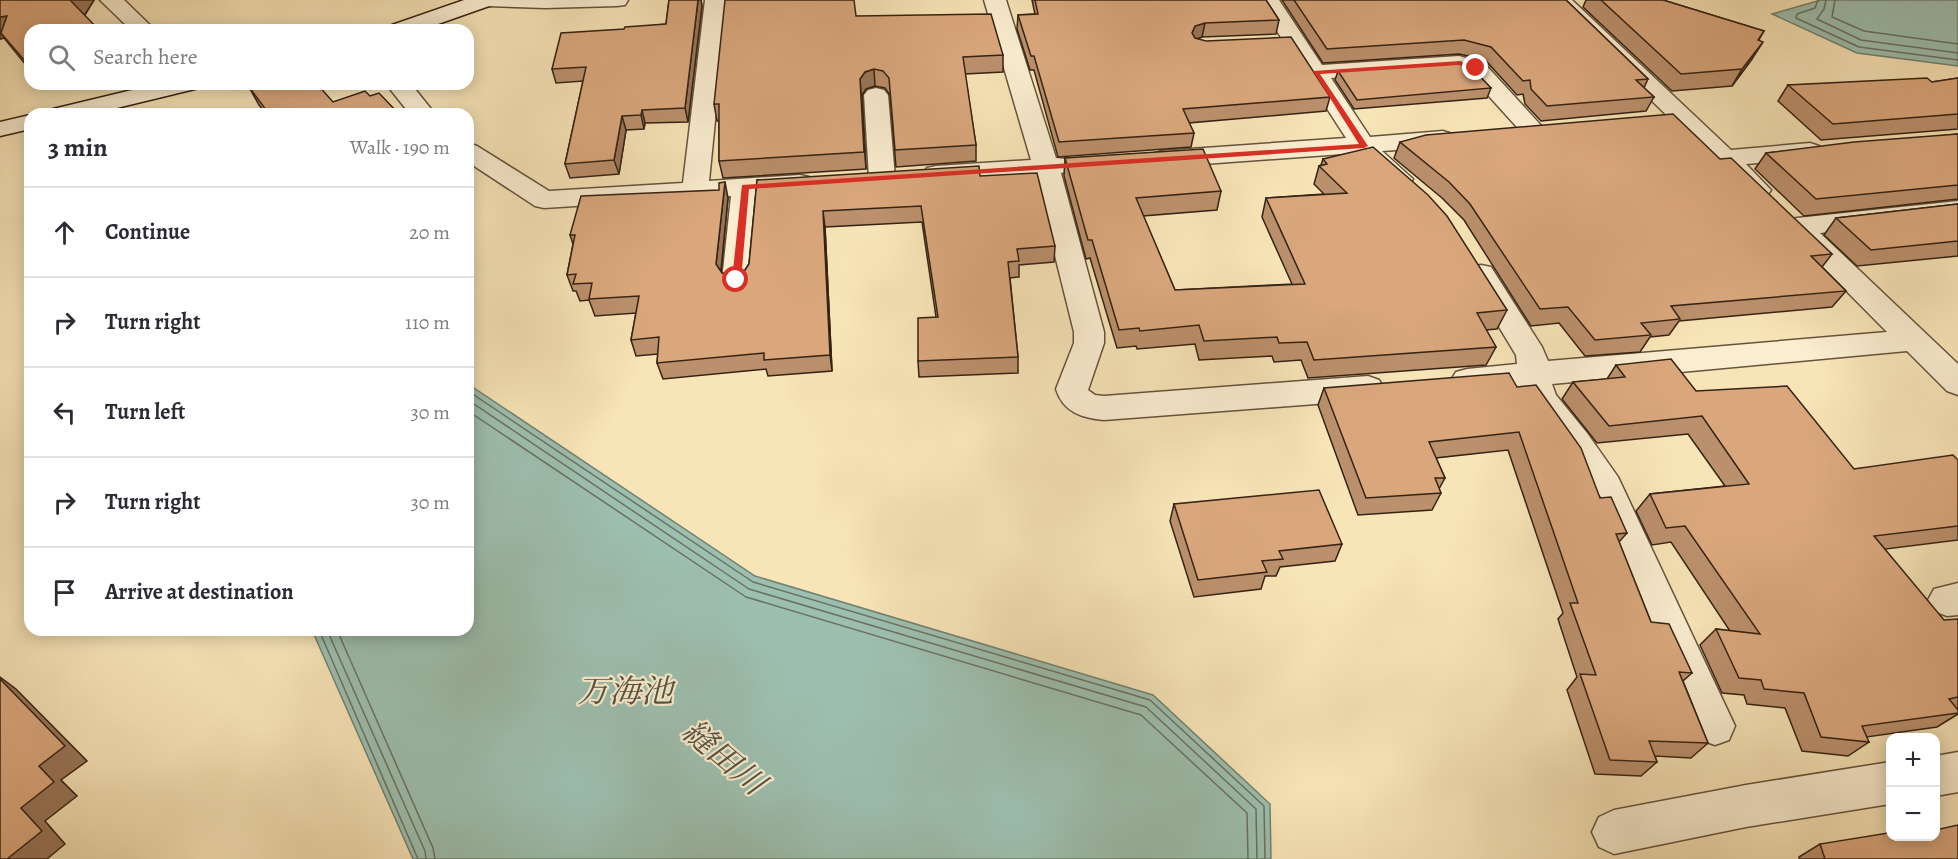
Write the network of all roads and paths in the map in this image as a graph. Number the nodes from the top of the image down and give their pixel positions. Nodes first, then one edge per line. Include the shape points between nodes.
1 (111, 0) edge
2 (484, 0) edge
3 (617, 0) edge
4 (716, 0) edge
5 (995, 0) edge
6 (1268, 0) edge
7 (1560, 0) edge
8 (137, 24) edge
9 (417, 24) edge
10 (1316, 72) junction
11 (163, 90) edge
12 (403, 90) edge
13 (876, 95) dead end
14 (87, 108) edge
15 (418, 108) edge
16 (1684, 118) junction
17 (1649, 121) edge
18 (24, 123) edge
19 (0, 129) edge
20 (1500, 134) edge
21 (1466, 137) edge
22 (1364, 146) junction
23 (1830, 149) edge
24 (474, 155) edge
25 (1725, 158) junction
26 (1140, 160) edge
27 (1093, 164) edge
28 (1046, 167) junction
29 (825, 182) edge
30 (745, 187) junction
31 (695, 190) junction
32 (1421, 198) edge
33 (1958, 209) edge
34 (1784, 214) junction
35 (1464, 248) edge
36 (736, 280) edge
37 (1914, 340) junction
38 (1533, 375) junction
39 (1438, 382) edge
40 (1958, 383) edge
41 (1390, 386) edge
42 (1715, 726) dead end
43 (1958, 772) edge
44 (1940, 775) edge
45 (1886, 784) edge
46 (1614, 832) dead end

1 - 8 street
2 - 3 street
2 - 9 street
4 - 31 street
5 - 28 street
6 - 10 street via 1284,42
7 - 16 street
10 - 20 street via 1468,65 1545,130
10 - 22 street
11 - 14 street
12 - 15 street
13 - 28 street via 871,178
16 - 17 street
16 - 25 street
18 - 19 street
21 - 22 street
22 - 26 street
22 - 32 street via 1377,162
23 - 25 street
24 - 31 street via 544,200
25 - 34 street
27 - 28 street
28 - 41 street via 1089,332 1089,344 1072,389 1080,402 1104,408
29 - 30 street
30 - 31 street
30 - 36 street
33 - 34 street
34 - 37 street
35 - 38 street via 1531,355
37 - 38 street
37 - 40 street
38 - 39 street
38 - 42 street via 1542,401 1606,487
43 - 44 street
45 - 46 street

